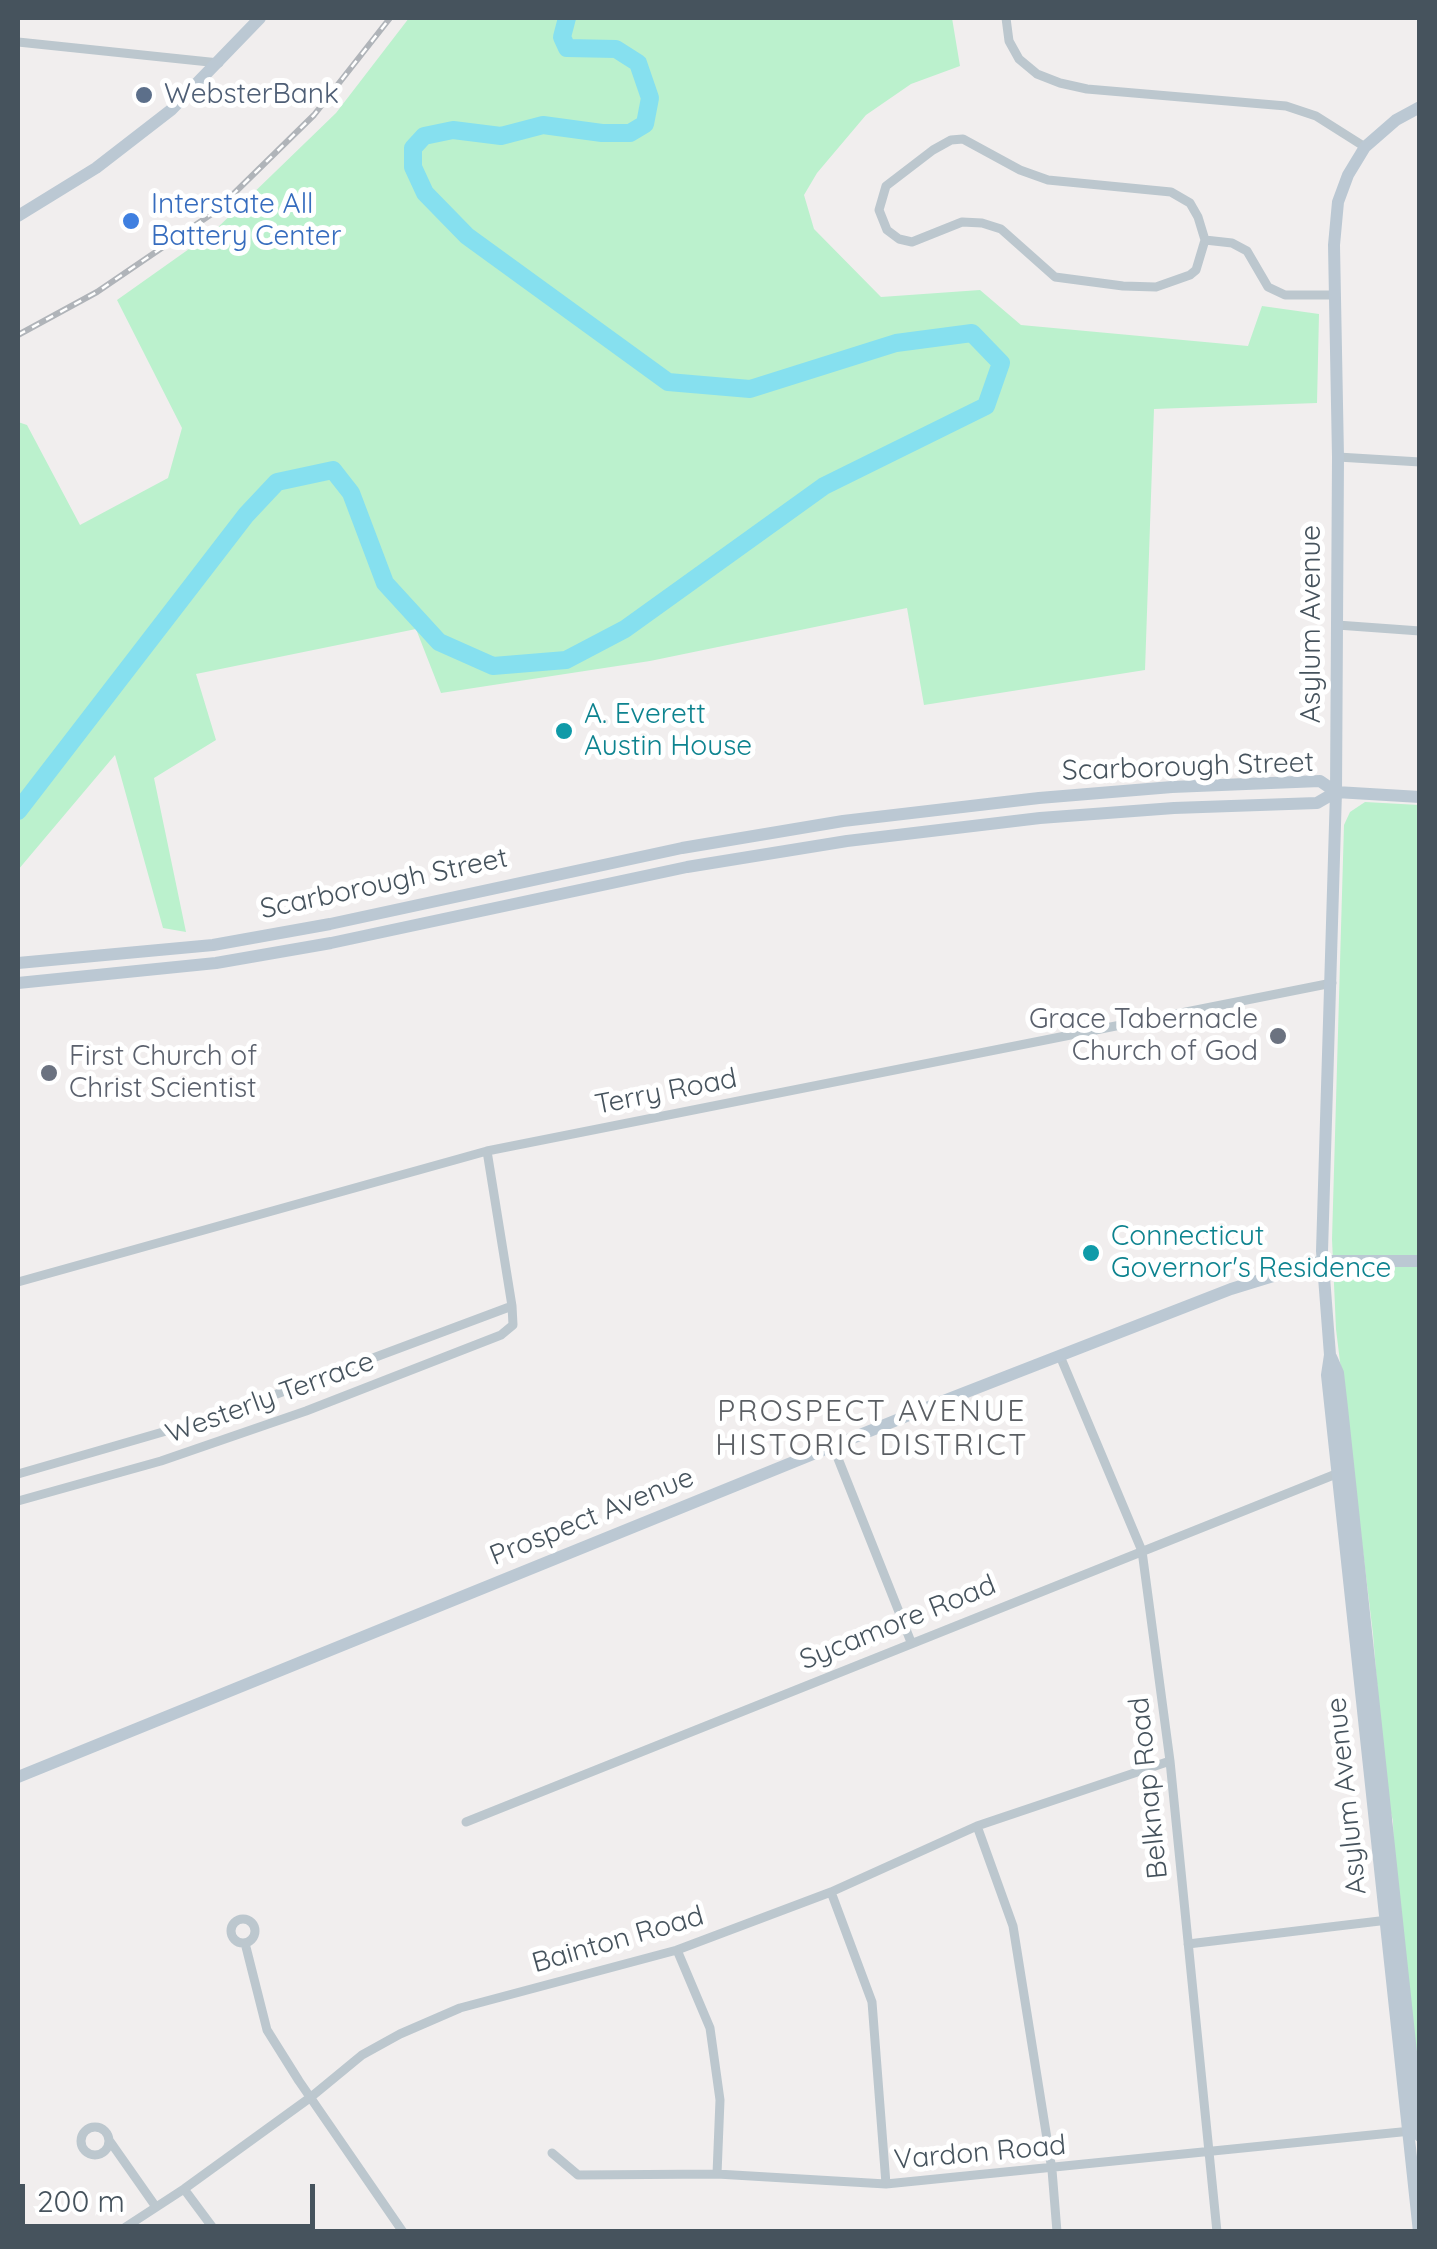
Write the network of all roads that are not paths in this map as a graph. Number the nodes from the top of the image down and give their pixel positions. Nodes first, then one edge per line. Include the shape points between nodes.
1 (260, 18) edge
2 (1006, 18) edge
3 (18, 42) edge
4 (218, 63) junction
5 (1420, 107) edge
6 (1365, 147) junction
7 (18, 216) edge
8 (1205, 240) junction
9 (1335, 295) junction
10 (1338, 457) junction
11 (1420, 462) edge
12 (1337, 625) junction
13 (1420, 631) edge
14 (1172, 786) junction
15 (1336, 792) junction
16 (1039, 798) junction
17 (1420, 798) edge
18 (1174, 808) junction
19 (1040, 818) junction
20 (843, 821) junction
21 (846, 841) junction
22 (682, 848) junction
23 (687, 867) junction
24 (506, 884) junction
25 (511, 904) junction
26 (330, 924) junction
27 (213, 944) junction
28 (331, 944) junction
29 (216, 963) junction
30 (18, 964) edge
31 (1332, 982) junction
32 (18, 983) edge
33 (487, 1151) junction
34 (1322, 1261) junction
35 (1420, 1261) edge
36 (18, 1282) edge
37 (512, 1306) junction
38 (1060, 1356) junction
39 (833, 1446) junction
40 (1343, 1471) junction
41 (18, 1474) edge
42 (18, 1501) edge
43 (1142, 1551) junction
44 (911, 1642) junction
45 (1170, 1761) junction
46 (18, 1777) edge
47 (466, 1822) dead end
48 (977, 1826) junction
49 (831, 1892) junction
50 (1391, 1919) junction
51 (245, 1943) dead end
52 (1188, 1944) junction
53 (677, 1950) junction
54 (310, 2097) junction
55 (1416, 2132) edge
56 (109, 2140) dead end
57 (1208, 2152) junction
58 (552, 2153) dead end
59 (1052, 2170) junction
60 (717, 2174) junction
61 (886, 2184) junction
62 (184, 2189) junction
63 (156, 2207) junction
64 (118, 2232) edge
65 (216, 2232) edge
66 (404, 2232) edge
67 (1057, 2232) edge
68 (1217, 2232) edge
69 (1419, 2232) edge

1 - 4 main road
2 - 6 street via 1019,59 1060,84 1286,106
3 - 4 street
4 - 7 main road via 122,149
5 - 6 main road, Asylum Avenue
6 - 9 main road, Asylum Avenue via 1338,202
8 - 8 street via 1190,203 1172,192 1048,180 962,139 933,150 886,186 879,210 899,240 982,223 1001,230 1056,277 1123,286 1156,286 1190,275
8 - 9 street via 1247,251 1268,288 1285,295
9 - 10 main road, Asylum Avenue
10 - 11 street
10 - 12 main road, Asylum Avenue
12 - 13 street
12 - 15 main road, Asylum Avenue
14 - 15 main road, Scarborough Street via 1320,781
14 - 16 main road, Scarborough Street
14 - 18 main road
15 - 17 main road
15 - 18 main road, Scarborough Street via 1317,803
15 - 31 main road, Asylum Avenue
16 - 19 main road
16 - 20 main road, Scarborough Street
18 - 19 main road, Scarborough Street
19 - 21 main road, Scarborough Street
20 - 21 main road
20 - 22 main road, Scarborough Street
21 - 23 main road, Scarborough Street
22 - 23 main road
22 - 24 main road, Scarborough Street
23 - 25 main road, Scarborough Street
24 - 25 main road
24 - 26 main road, Scarborough Street
25 - 28 main road, Scarborough Street
26 - 27 main road, Scarborough Street
26 - 28 main road
27 - 29 main road
27 - 30 main road, Scarborough Street
28 - 29 main road, Scarborough Street
29 - 32 main road, Scarborough Street
31 - 33 street, Terry Road
31 - 34 main road, Asylum Avenue
33 - 36 street, Terry Road
33 - 37 street
34 - 35 main road, Prospect Avenue
34 - 38 main road, Prospect Avenue
34 - 40 main road, Asylum Avenue via 1327,1374
37 - 41 street, Westerly Terrace via 218,1416
37 - 42 street, Westerly Terrace via 513,1325 501,1336 162,1461
38 - 39 main road, Prospect Avenue
38 - 43 street, Belknap Road
39 - 44 street
39 - 46 main road, Prospect Avenue
40 - 43 street, Sycamore Road
40 - 50 main road, Asylum Avenue
43 - 44 street, Sycamore Road
43 - 45 street, Belknap Road
44 - 47 street, Sycamore Road
45 - 48 street, Bainton Road
45 - 52 street, Belknap Road
48 - 49 street, Bainton Road
48 - 59 street via 1014,1926
49 - 53 street, Bainton Road
49 - 61 street via 872,2002
50 - 52 street
50 - 55 main road, Asylum Avenue
51 - 54 street via 268,2030
52 - 57 street, Belknap Road
53 - 54 street, Bainton Road via 460,2008 362,2055
53 - 60 street via 710,2028 720,2100
54 - 62 street, Bainton Road
54 - 66 street
55 - 57 street, Vardon Road
55 - 69 main road, Asylum Avenue
56 - 63 street
57 - 59 street, Vardon Road
57 - 68 street, Belknap Road
58 - 60 street, Vardon Road via 578,2175
59 - 61 street, Vardon Road
59 - 67 street
60 - 61 street, Vardon Road
62 - 63 street, Bainton Road
62 - 65 street
63 - 64 street, Bainton Road

